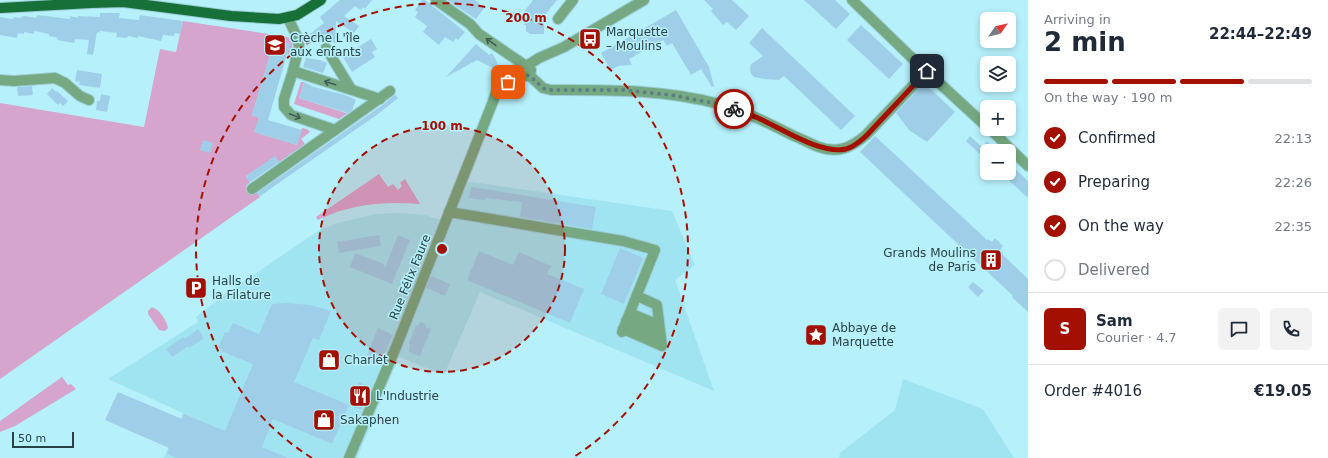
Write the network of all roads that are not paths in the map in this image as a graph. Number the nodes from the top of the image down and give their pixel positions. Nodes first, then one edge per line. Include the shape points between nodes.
1 (325, 0) edge
2 (436, 0) edge
3 (573, 0) edge
4 (644, 0) edge
5 (852, 0) edge
6 (123, 1) edge
7 (161, 3) edge
8 (316, 3) edge
9 (0, 8) edge
10 (558, 19) dead end
11 (289, 21) junction
12 (326, 48) dead end
13 (524, 69) junction
14 (293, 71) junction
15 (927, 71) junction
16 (0, 80) edge
17 (351, 89) junction
18 (390, 91) dead end
19 (380, 98) junction
20 (89, 100) dead end
21 (980, 120) edge
22 (335, 130) junction
23 (997, 136) edge
24 (1028, 166) edge
25 (252, 189) dead end
26 (449, 212) junction
27 (637, 296) junction
28 (625, 324) junction
29 (660, 330) junction
30 (349, 458) edge

1 - 8 main road
13 -> 2 street via 470,24
3 - 10 street
4 - 13 street, Rue Félix Faure via 564,47 536,59
5 - 15 street
6 - 7 main road
6 - 9 main road
7 - 11 main road via 231,16
8 - 11 main road
11 - 14 street via 299,43
12 - 17 street
13 - 15 street via 548,90 624,90 720,104 820,148 834,150 846,149 866,136
13 - 26 street, Rue Félix Faure via 506,84 492,104
17 -> 14 street
14 -> 22 street via 283,104 286,111
15 - 21 street
16 - 20 street via 55,78
17 - 19 street
18 - 19 street
19 - 22 street
22 - 25 street
23 - 24 street
26 - 27 street via 623,241 655,250
26 - 30 street, Rue Félix Faure
27 - 28 street
27 - 29 street via 657,305
28 - 29 street
28 - 29 street via 662,346

